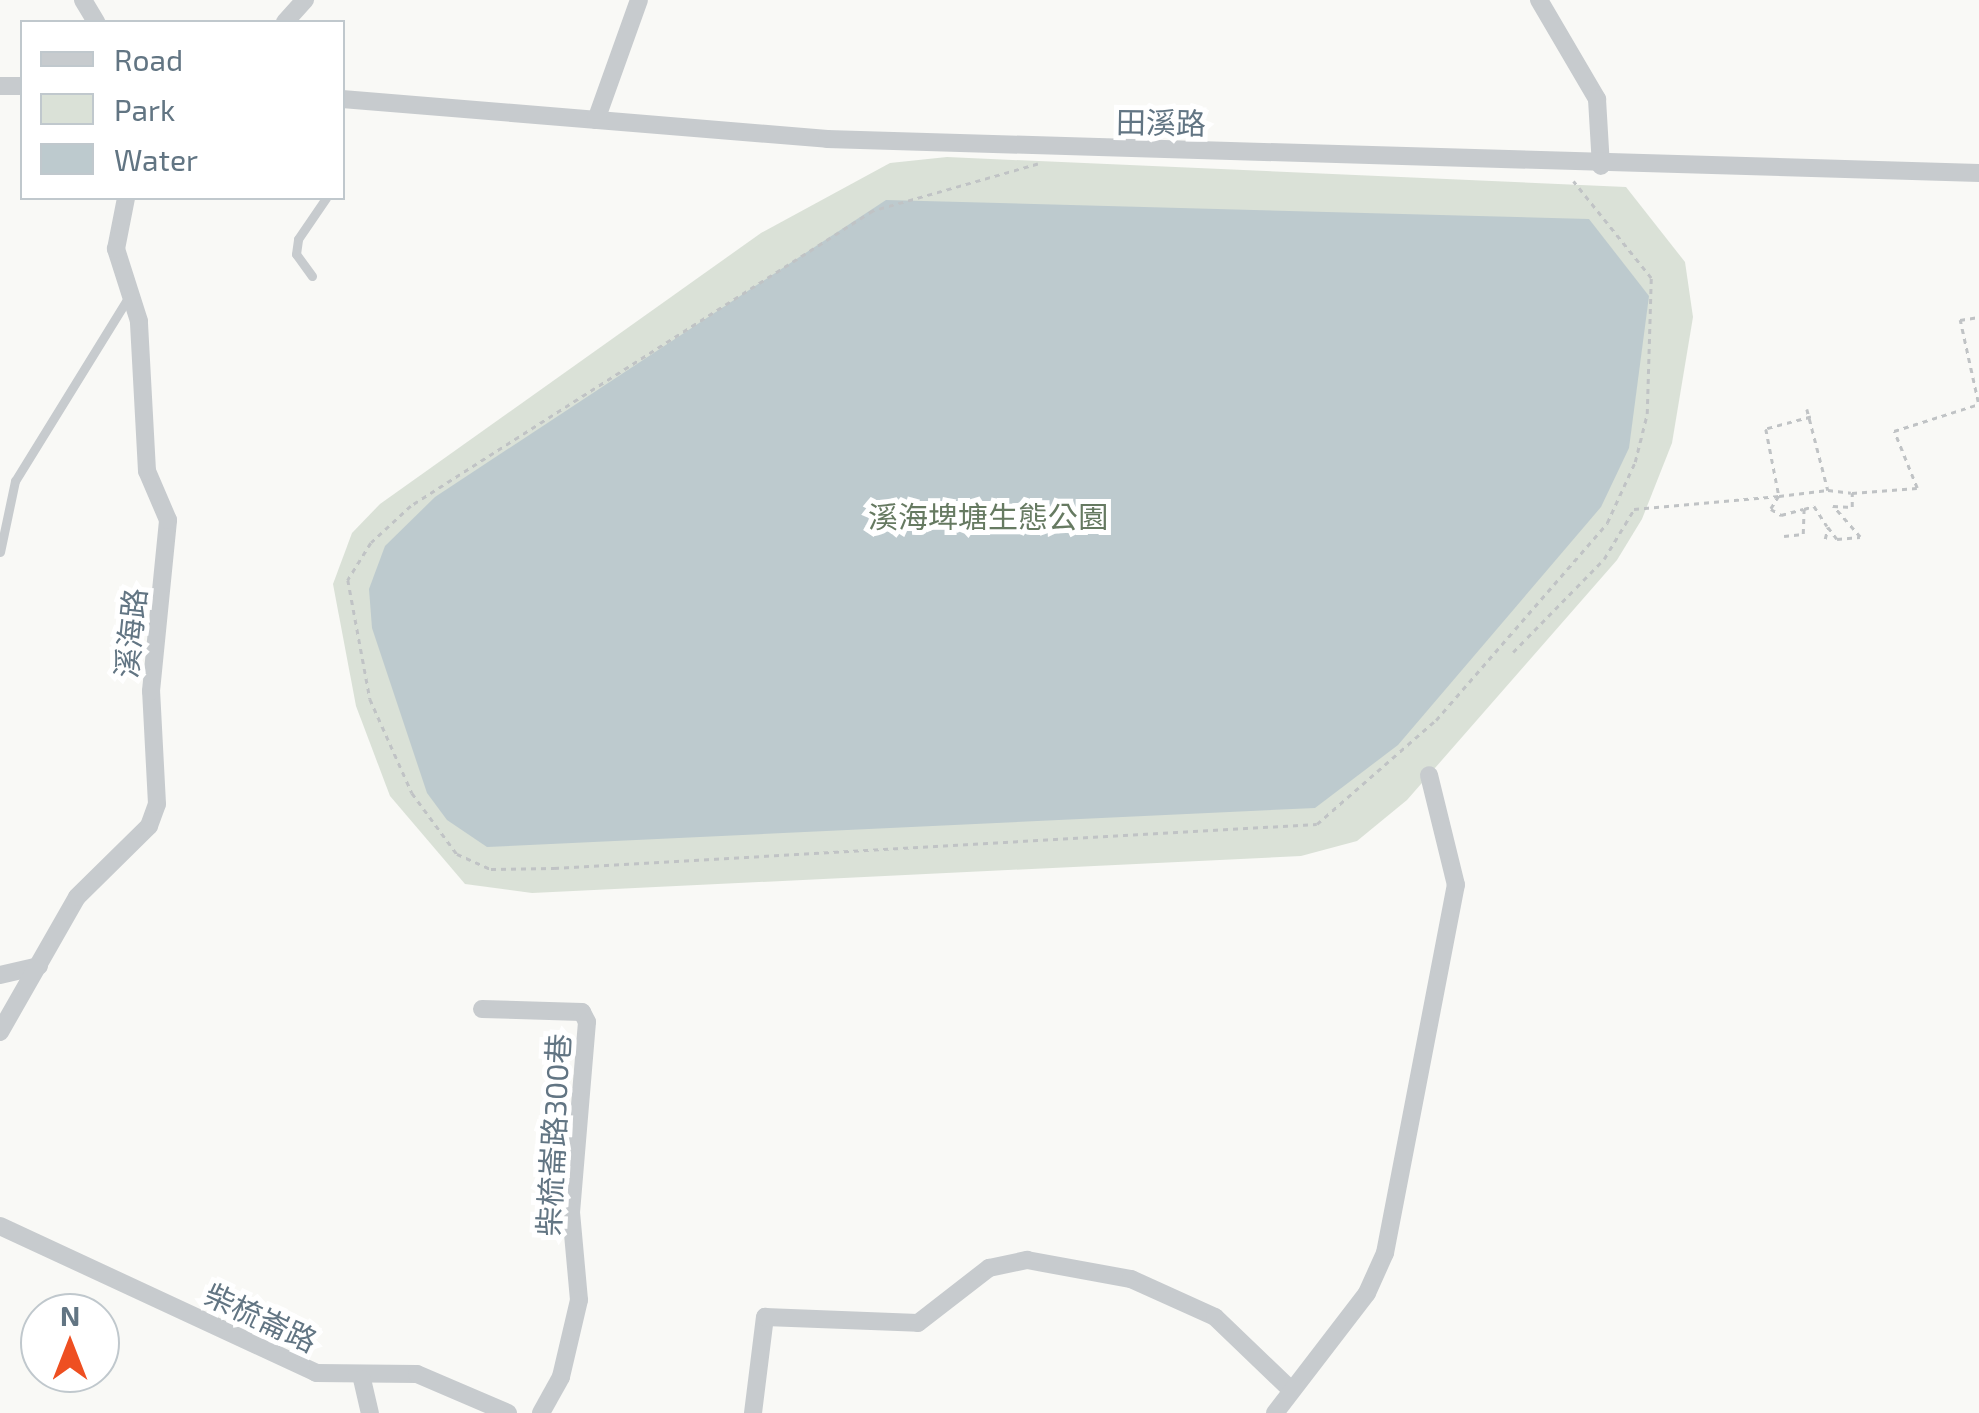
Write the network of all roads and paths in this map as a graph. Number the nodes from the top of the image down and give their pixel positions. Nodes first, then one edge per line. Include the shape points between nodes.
1 (304, 0) edge
2 (640, 0) edge
3 (1539, 0) edge
4 (288, 20) edge
5 (345, 98) edge
6 (596, 120) junction
7 (1059, 147) junction
8 (1566, 164) junction
9 (1602, 166) junction
10 (1979, 173) edge
11 (126, 200) edge
12 (325, 200) edge
13 (312, 276) dead end
14 (130, 295) junction
15 (1979, 317) edge
16 (1979, 404) edge
17 (1807, 409) dead end
18 (1811, 417) junction
19 (1828, 490) junction
20 (1852, 494) junction
21 (1779, 496) junction
22 (1804, 508) junction
23 (1828, 527) junction
24 (1784, 536) dead end
25 (1825, 539) dead end
26 (0, 552) edge
27 (1513, 652) dead end
28 (1429, 775) dead end
29 (39, 966) junction
30 (0, 975) edge
31 (482, 1009) dead end
32 (0, 1032) edge
33 (0, 1226) edge
34 (362, 1379) junction
35 (1290, 1389) junction
36 (370, 1413) edge
37 (508, 1413) edge
38 (541, 1413) edge
39 (753, 1413) edge
40 (1275, 1413) edge

1 - 4 street
2 - 6 street
3 - 9 street via 1598,99
5 - 6 street, 田溪路
6 - 7 street, 田溪路
7 - 8 street, 田溪路
7 - 8 path via 1036,165 971,188 873,212 411,506 371,543 348,580 370,699 412,793 457,854 490,869 554,868 1318,824 1436,720 1607,523 1635,462 1647,414 1651,278
8 - 9 street, 田溪路
9 - 10 street, 田溪路
11 - 14 street, 溪海路 via 116,248
12 - 13 lane via 298,239 296,254
14 - 26 lane via 15,481
14 - 29 street, 溪海路 via 144,373 147,471 168,520 152,691 157,804 149,826 76,897
15 - 16 path via 1960,320
16 - 20 path via 1894,431 1917,488
17 - 18 path
18 - 19 path
18 - 21 path via 1766,430
19 - 20 path
19 - 21 path
20 - 23 path via 1852,507 1833,506 1860,537 1836,539
21 - 22 path via 1771,509 1782,516
21 - 27 path via 1634,508 1604,559
22 - 23 path via 1814,506
22 - 24 path via 1803,534
23 - 25 path
28 - 35 street via 1456,885 1385,1253 1366,1293
29 - 30 street
29 - 32 street, 溪海路
31 - 38 street, 柴梳崙路300巷 via 582,1012 587,1022 572,1212 580,1300 561,1377
33 - 34 street, 柴梳崙路 via 316,1373
34 - 36 street
34 - 37 street, 柴梳崙路 via 417,1374
35 - 39 street via 1215,1318 1131,1279 1027,1260 989,1268 918,1323 765,1318
35 - 40 street

